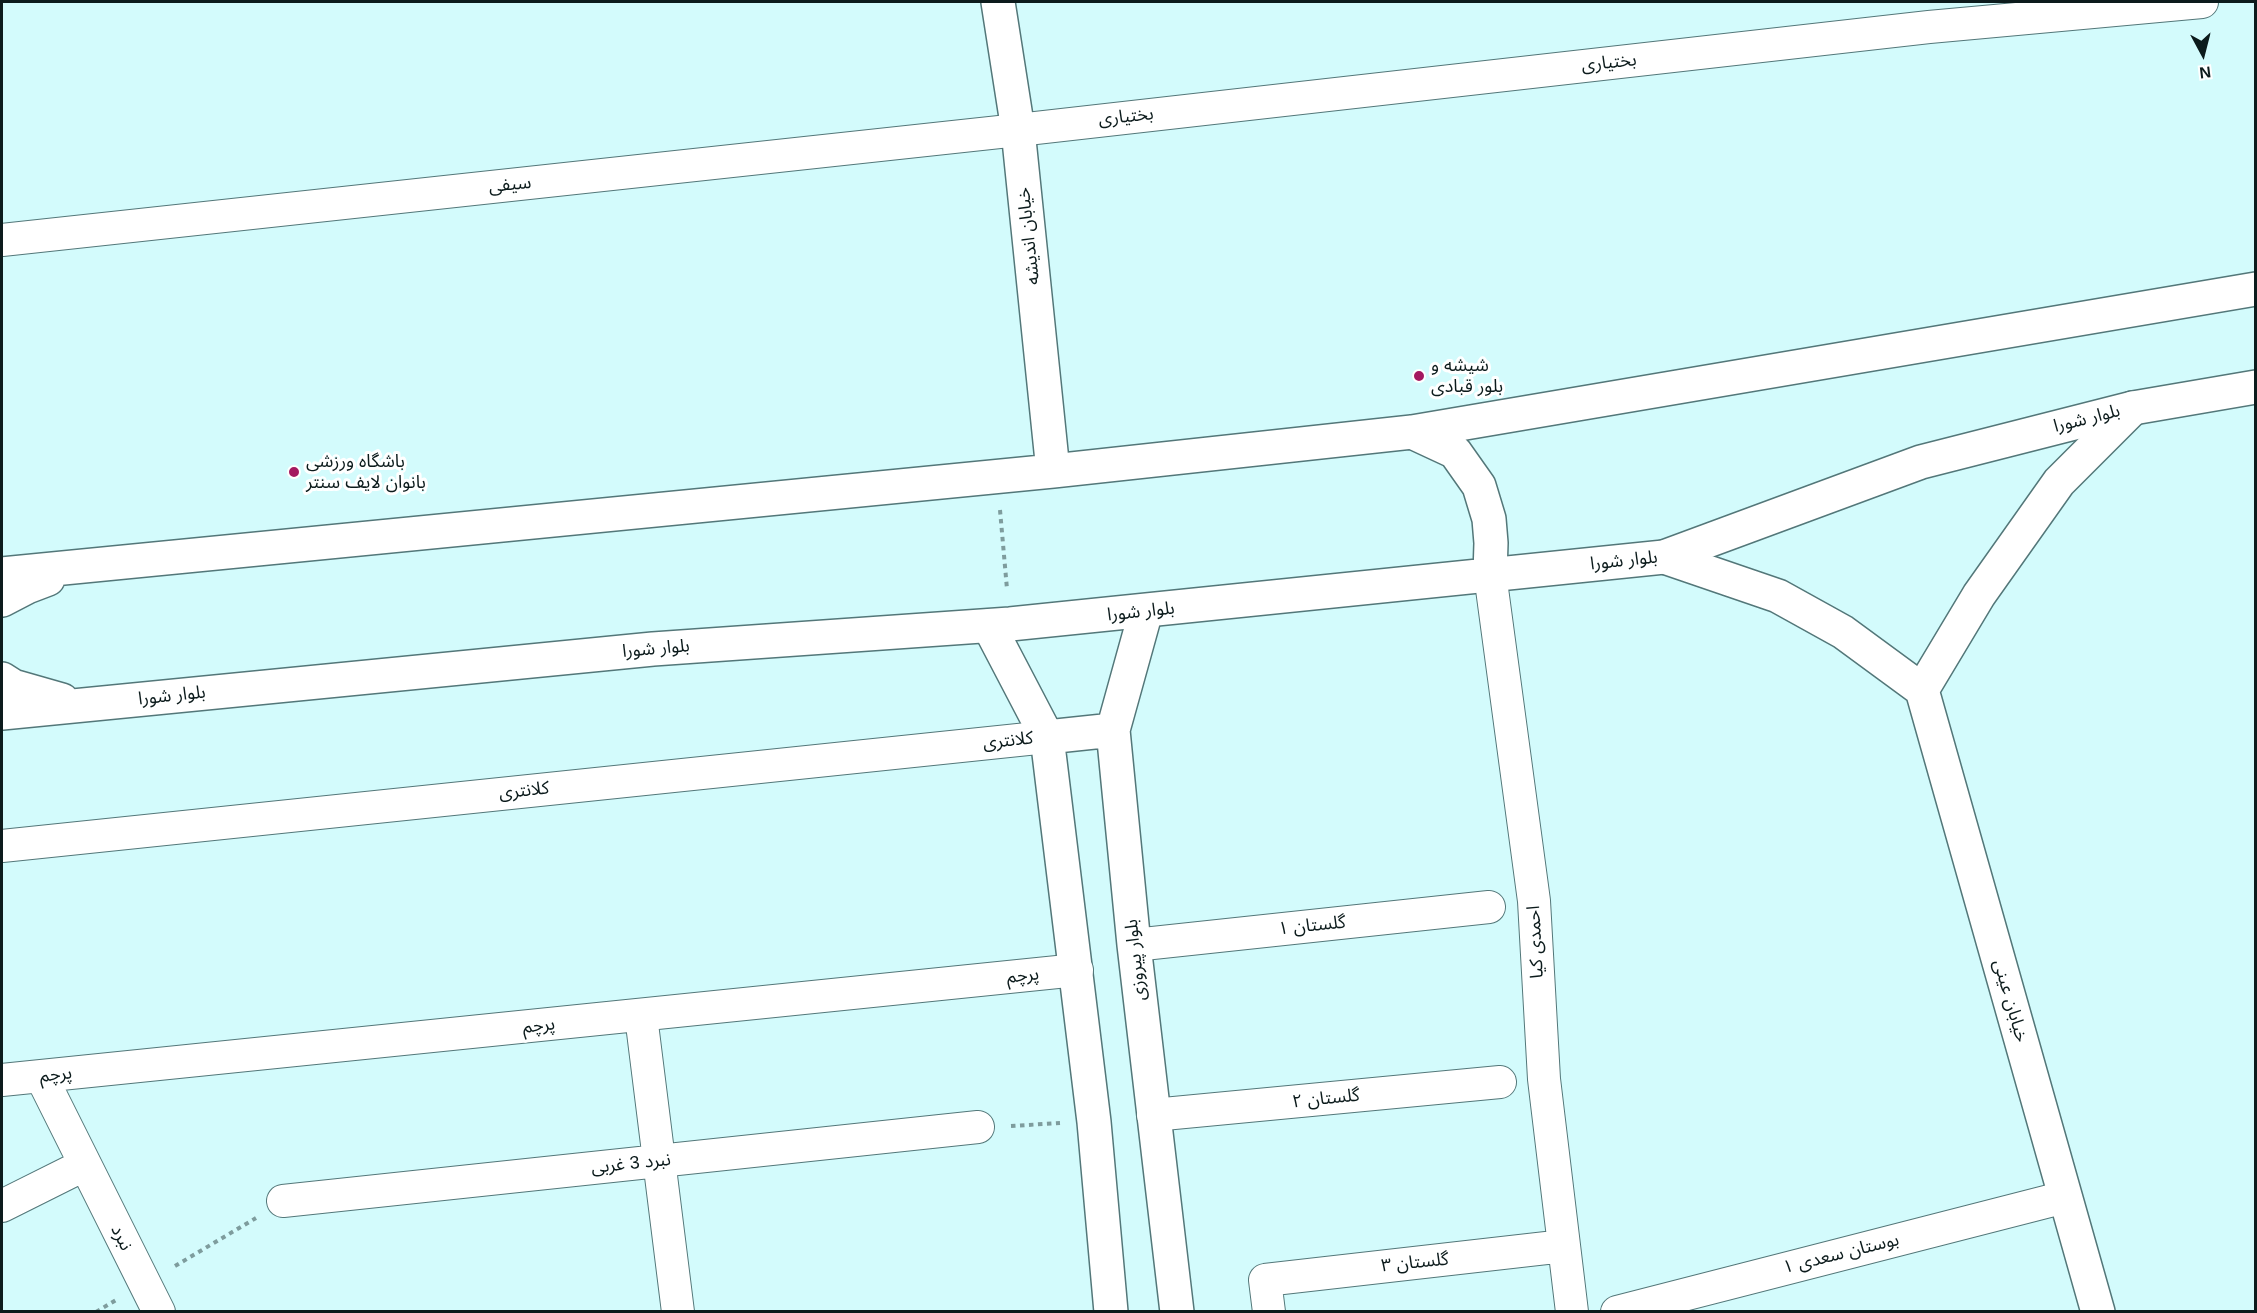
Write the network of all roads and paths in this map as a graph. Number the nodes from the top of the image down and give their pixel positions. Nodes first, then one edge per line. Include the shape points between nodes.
1 (998, 2) edge
2 (2202, 2) edge
3 (1018, 130) junction
4 (2, 240) edge
5 (2256, 289) edge
6 (2256, 387) edge
7 (2133, 408) junction
8 (1412, 432) junction
9 (1053, 471) junction
10 (997, 477) junction
11 (1664, 558) junction
12 (84, 566) junction
13 (2, 574) edge
14 (1490, 574) junction
15 (2, 600) edge
16 (1146, 611) junction
17 (1000, 625) junction
18 (2, 679) edge
19 (1922, 690) junction
20 (80, 705) junction
21 (2, 713) edge
22 (1113, 730) junction
23 (1047, 737) junction
24 (2, 846) edge
25 (1489, 907) dead end
26 (1134, 945) junction
27 (1077, 970) junction
28 (641, 1016) junction
29 (41, 1076) junction
30 (2, 1080) edge
31 (1500, 1082) dead end
32 (1153, 1115) junction
33 (1094, 1122) junction
34 (978, 1127) joint
35 (659, 1161) junction
36 (84, 1165) junction
37 (2065, 1197) junction
38 (283, 1202) joint
39 (2, 1206) edge
40 (1564, 1246) junction
41 (144, 1284) junction
42 (159, 1311) edge
43 (678, 1311) edge
44 (1111, 1311) edge
45 (1177, 1311) edge
46 (1269, 1311) edge
47 (1572, 1311) edge
48 (1617, 1311) edge
49 (2097, 1311) edge

1 - 3 main road, خیابان اندیشه
2 - 3 street, بختیاری via 1906,30
3 - 4 street, سیفی
3 - 9 main road, خیابان اندیشه
5 - 8 main road
6 - 7 main road, بلوار شورا
7 - 11 main road, بلوار شورا via 1921,462
7 - 19 main road via 2060,482 1979,595
8 - 9 main road
8 - 14 main road via 1455,452 1479,486 1489,519
9 - 10 main road
10 - 12 main road
10 - 17 path
11 - 14 main road, بلوار شورا
11 - 19 main road via 1778,596 1843,632
12 - 13 main road
12 - 15 main road
14 - 16 main road, بلوار شورا
14 - 40 street, احمدی کیا via 1534,901 1544,1079
16 - 17 main road, بلوار شورا
16 - 22 main road, بلوار پیروزی
17 - 20 main road, بلوار شورا via 653,649
17 - 23 main road
18 - 20 main road via 13,686
19 - 37 main road, خیابان عینی
20 - 21 main road, بلوار شورا
22 - 23 main road
22 - 26 main road, بلوار پیروزی
23 - 24 street, کلانتری
23 - 27 main road
25 - 26 street, گلستان ۱
26 - 32 main road, بلوار پیروزی
27 - 28 street, پرچم
27 - 33 main road
28 - 29 street, پرچم
28 - 35 street
29 - 30 street, پرچم
29 - 36 street, نبرد
31 - 32 street, گلستان ۲
32 - 45 main road, بلوار پیروزی
33 - 34 path
33 - 44 main road
34 - 35 street, نبرد 3 غربی
35 - 38 street, نبرد 3 غربی
35 - 43 street
36 - 39 street
36 - 41 street, نبرد
37 - 48 street, بوستان سعدی ۱
37 - 49 main road, خیابان عینی
38 - 41 path
40 - 46 street, گلستان ۳ via 1265,1280
40 - 47 street, احمدی کیا
41 - 42 street, نبرد

